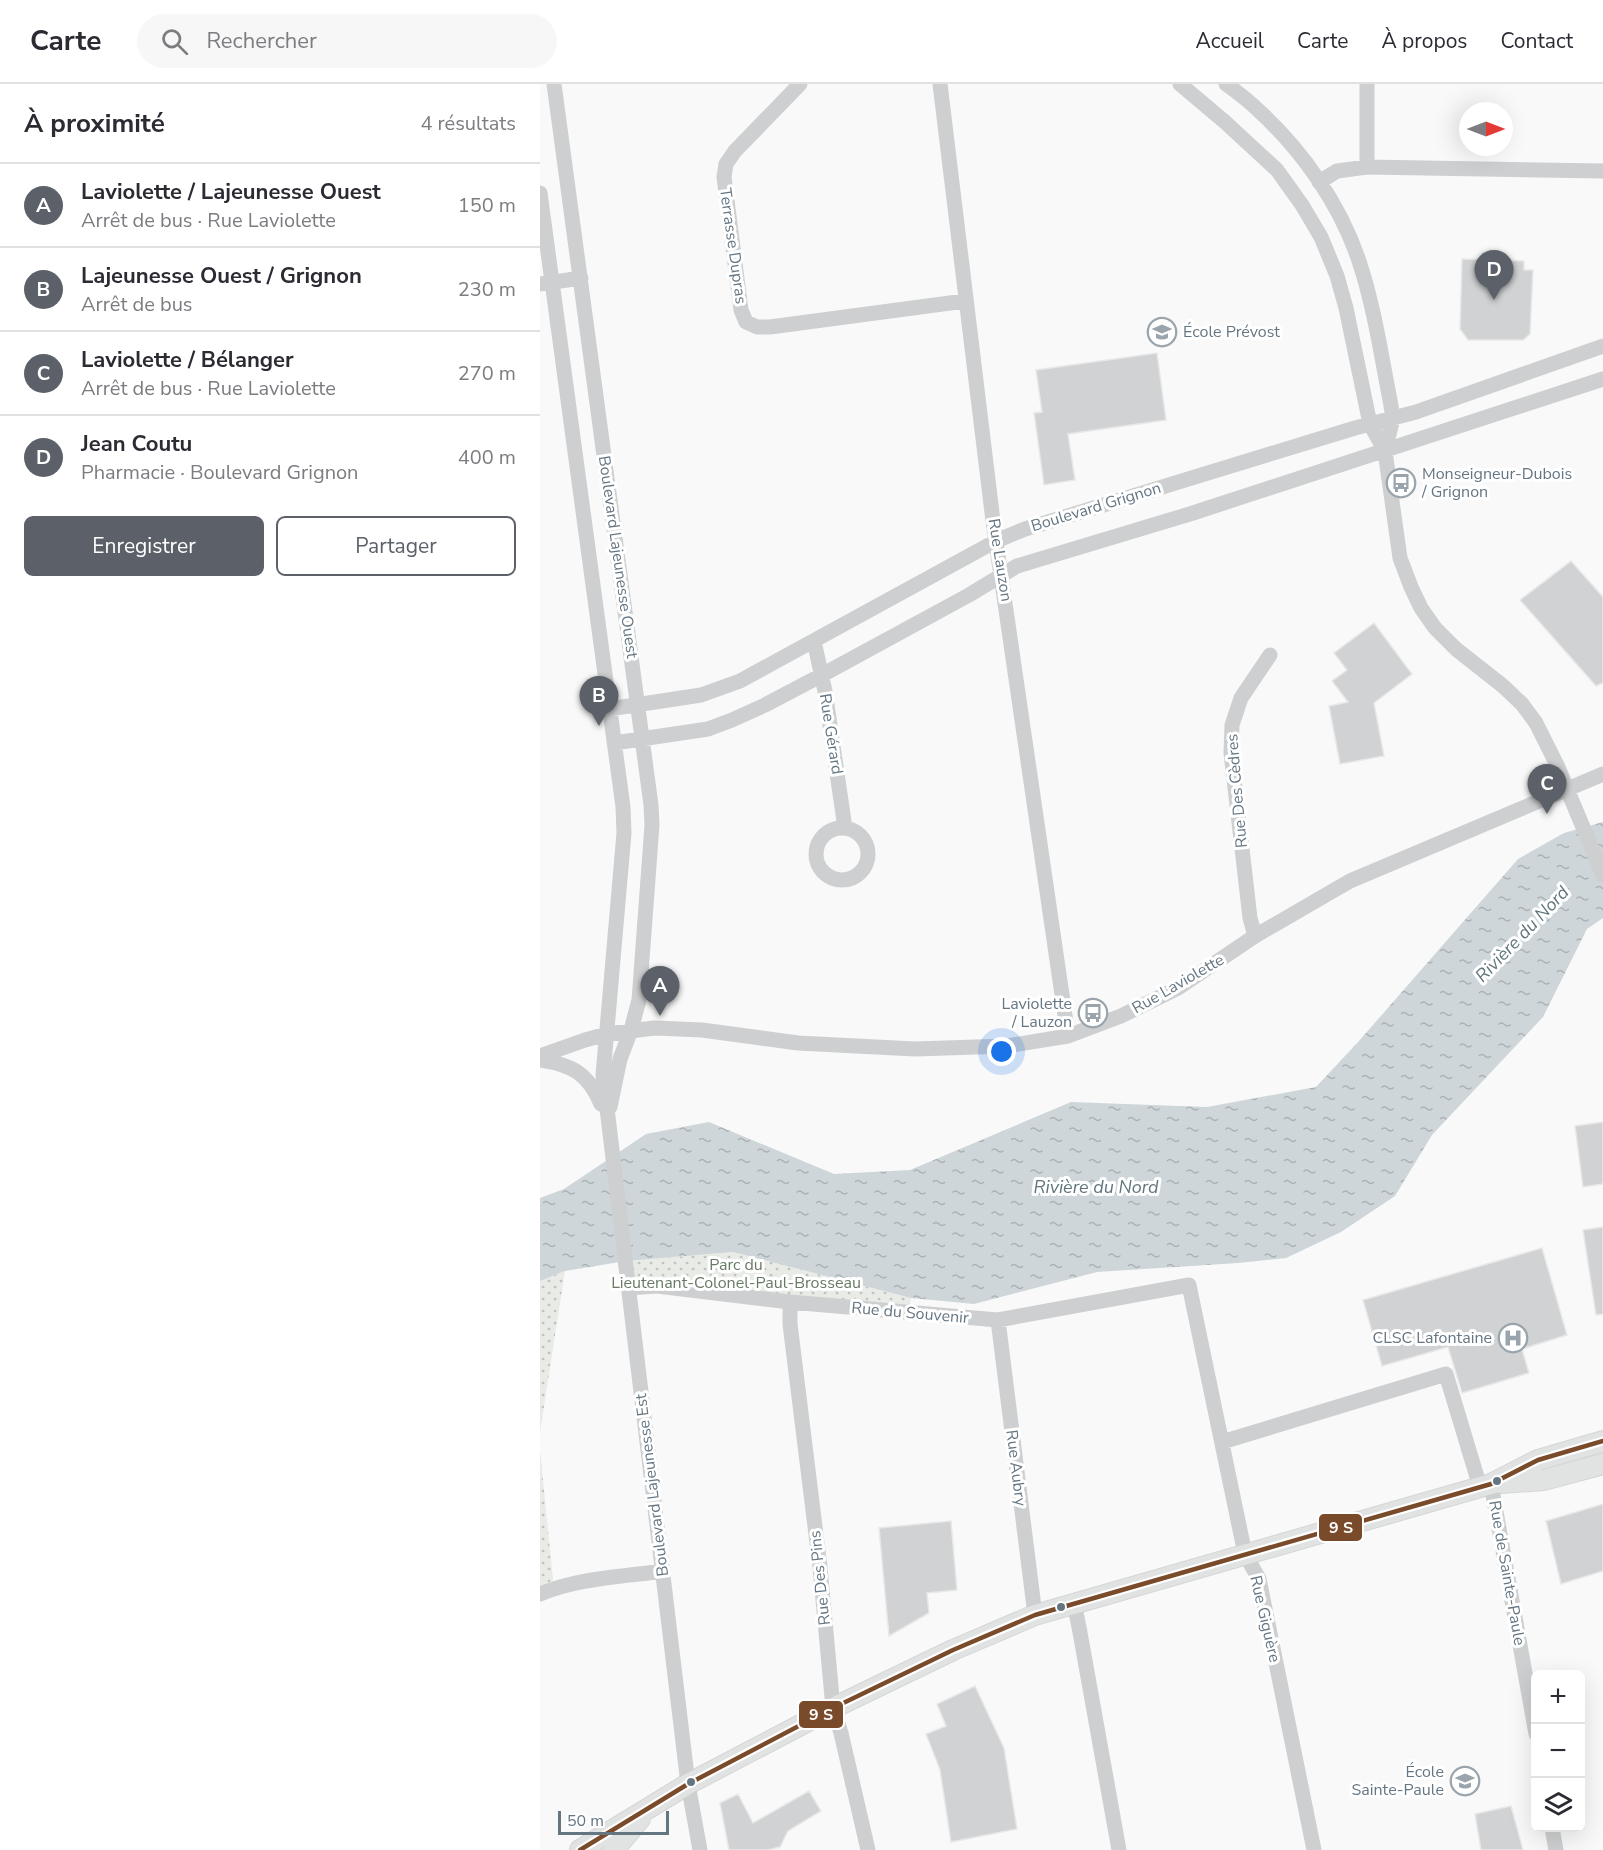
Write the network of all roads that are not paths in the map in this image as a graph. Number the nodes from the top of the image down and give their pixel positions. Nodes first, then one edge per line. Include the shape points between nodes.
1 (554, 84) edge
2 (801, 84) edge
3 (940, 84) edge
4 (1180, 84) edge
5 (1226, 84) edge
6 (1367, 84) edge
7 (1367, 167) junction
8 (1603, 171) edge
9 (1319, 182) junction
10 (540, 193) edge
11 (581, 278) junction
12 (546, 283) edge
13 (965, 301) junction
14 (1603, 346) edge
15 (1603, 379) edge
16 (1393, 418) junction
17 (1370, 424) junction
18 (1385, 451) junction
19 (996, 541) junction
20 (1002, 574) junction
21 (814, 641) junction
22 (1270, 655) dead end
23 (822, 675) junction
24 (638, 705) junction
25 (609, 710) junction
26 (643, 739) junction
27 (614, 744) junction
28 (1603, 774) edge
29 (1567, 789) junction
30 (845, 828) dead end
31 (1603, 875) edge
32 (1255, 936) junction
33 (632, 1030) junction
34 (607, 1034) junction
35 (1068, 1035) junction
36 (540, 1058) edge
37 (607, 1119) junction
38 (1189, 1285) joint
39 (628, 1288) junction
40 (790, 1302) junction
41 (998, 1320) junction
42 (1603, 1441) edge
43 (1222, 1443) junction
44 (1603, 1464) edge
45 (1486, 1485) junction
46 (1245, 1554) junction
47 (663, 1571) junction
48 (540, 1594) edge
49 (1074, 1603) junction
50 (1035, 1615) junction
51 (833, 1708) junction
52 (1534, 1724) edge
53 (688, 1784) junction
54 (651, 1805) junction
55 (1553, 1832) edge
56 (580, 1850) edge
57 (614, 1850) edge
58 (700, 1850) edge
59 (868, 1850) edge
60 (1119, 1850) edge
61 (1314, 1850) edge
62 (1556, 1850) edge

1 - 11 street, Boulevard Lajeunesse Ouest
2 - 13 street, Terrasse Dupras via 726,164 724,177 741,310 746,322 770,327
3 - 13 street, Rue Lauzon
4 - 17 street via 1277,170 1321,237 1343,297
5 - 9 street via 1280,131
6 - 7 street
7 - 8 street
7 - 9 street via 1337,171
9 - 16 street via 1359,261
10 - 12 street, Boulevard Lajeunesse Ouest
11 - 12 street
11 - 24 street, Boulevard Lajeunesse Ouest
12 - 25 street, Boulevard Lajeunesse Ouest
13 - 19 street, Rue Lauzon
14 - 16 street, Boulevard Grignon
15 - 18 street, Boulevard Grignon
16 - 17 street, Boulevard Grignon
16 - 18 street
17 - 18 street
17 - 19 street, Boulevard Grignon
18 - 20 street, Boulevard Grignon via 1017,566
18 - 29 street via 1400,558 1421,608 1456,649 1522,704 1536,723
19 - 20 street, Rue Lauzon
19 - 21 street, Boulevard Grignon
20 - 23 street, Boulevard Grignon
20 - 35 street, Rue Lauzon
21 - 23 street, Rue Gérard
21 - 24 street, Boulevard Grignon via 721,689
22 - 32 street, Rue Des Cèdres via 1240,698 1232,725 1231,753
23 - 26 street, Boulevard Grignon via 708,729
23 - 30 street, Rue Gérard
24 - 25 street, Boulevard Grignon
24 - 26 street, Boulevard Lajeunesse Ouest
25 - 27 street, Boulevard Lajeunesse Ouest
26 - 27 street, Boulevard Grignon
26 - 33 street, Boulevard Lajeunesse Ouest via 652,825 639,1000
27 - 34 street, Boulevard Lajeunesse Ouest via 624,833
28 - 29 street, Rue Laviolette
29 - 31 street
29 - 32 street, Rue Laviolette via 1350,881
32 - 35 street, Rue Laviolette via 1178,988 1121,1016
33 - 34 street, Rue Laviolette
33 - 35 street, Rue Laviolette via 702,1030 798,1043 915,1049 1007,1046
33 - 37 street, Boulevard Lajeunesse Est via 620,1059
34 - 36 street, Rue Laviolette
34 - 37 street, Boulevard Lajeunesse Est via 603,1075
36 - 37 street via 572,1068 588,1079
37 - 39 street, Boulevard Lajeunesse Est
38 - 41 street, Rue du Souvenir
38 - 43 street, Rue Giguère
39 - 40 street, Rue du Souvenir via 657,1286
39 - 47 street, Boulevard Lajeunesse Est
40 - 41 street, Rue du Souvenir
40 - 51 street, Rue Des Pins
41 - 50 street, Rue Aubry
42 - 45 main road via 1538,1460
43 - 45 street, Rue de Sainte-Paule via 1446,1374
43 - 46 street, Rue Giguère
44 - 45 main road via 1544,1480
45 - 46 main road
45 - 52 street, Rue de Sainte-Paule
46 - 49 main road
46 - 61 street, Rue Giguère via 1259,1579
47 - 48 street via 592,1579
47 - 53 street, Boulevard Lajeunesse Est
49 - 50 main road
49 - 60 street
50 - 51 main road
51 - 53 main road
51 - 59 street, Rue Des Pins
53 - 54 main road
53 - 58 street, Boulevard Lajeunesse Est
54 - 56 main road
54 - 57 main road
55 - 62 street

